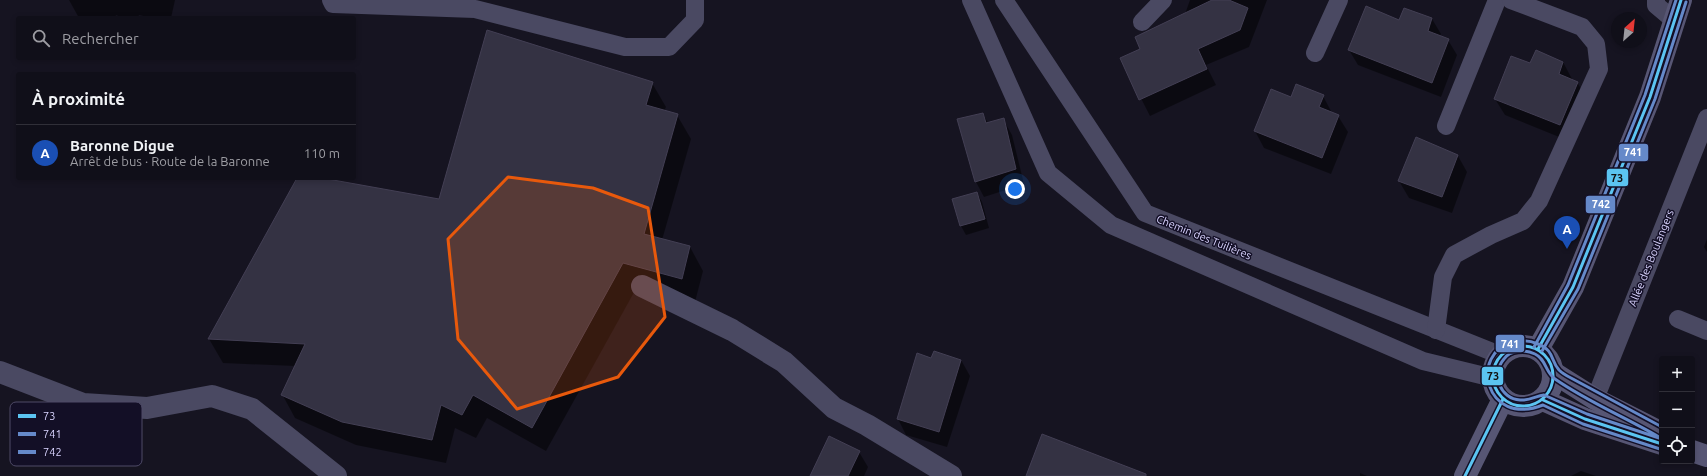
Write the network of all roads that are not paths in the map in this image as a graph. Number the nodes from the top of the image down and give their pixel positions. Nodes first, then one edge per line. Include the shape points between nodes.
1 (331, 0) edge
2 (695, 0) edge
3 (971, 0) edge
4 (1004, 0) edge
5 (1163, 0) edge
6 (1339, 0) edge
7 (1497, 0) edge
8 (1511, 0) edge
9 (1656, 0) edge
10 (1681, 0) edge
11 (1675, 21) junction
12 (1142, 22) dead end
13 (1315, 53) dead end
14 (1707, 118) edge
15 (1446, 126) dead end
16 (642, 286) dead end
17 (1678, 319) dead end
18 (1436, 330) junction
19 (1707, 331) edge
20 (1538, 349) junction
21 (1500, 356) junction
22 (0, 372) edge
23 (1554, 373) junction
24 (1493, 378) junction
25 (1503, 399) junction
26 (1595, 399) junction
27 (1542, 400) junction
28 (78, 402) edge
29 (142, 408) edge
30 (1659, 431) edge
31 (1659, 443) edge
32 (1695, 452) edge
33 (1707, 456) edge
34 (336, 476) edge
35 (952, 476) edge
36 (1464, 476) edge

1 - 2 lane via 333,4 475,10 625,47 669,47 695,20
3 - 24 lane via 1048,173 1111,224 1423,360
4 - 18 lane, Chemin des Tuilières via 1146,214
5 - 12 lane
6 - 13 lane
7 - 15 lane
8 - 18 lane via 1582,27 1596,44 1599,69 1539,201 1523,221 1454,255 1443,277
9 - 11 lane via 1656,5
10 - 11 main road
11 - 20 main road via 1650,96 1573,287
14 - 26 lane, Allée des Boulangers
16 - 35 street via 732,330 784,362 834,408 868,425
17 - 19 lane
18 - 21 lane, Chemin des Tuilières
20 - 21 main road via 1518,346 1508,349
20 - 23 main road via 1549,359
21 - 24 main road via 1494,366
22 - 28 street
23 - 26 main road
23 - 27 main road via 1552,388
24 - 25 main road
25 - 27 main road via 1522,407 1533,406
25 - 36 main road
26 - 30 main road
27 - 31 main road via 1585,419
29 - 34 street via 212,396 252,409
32 - 33 main road

